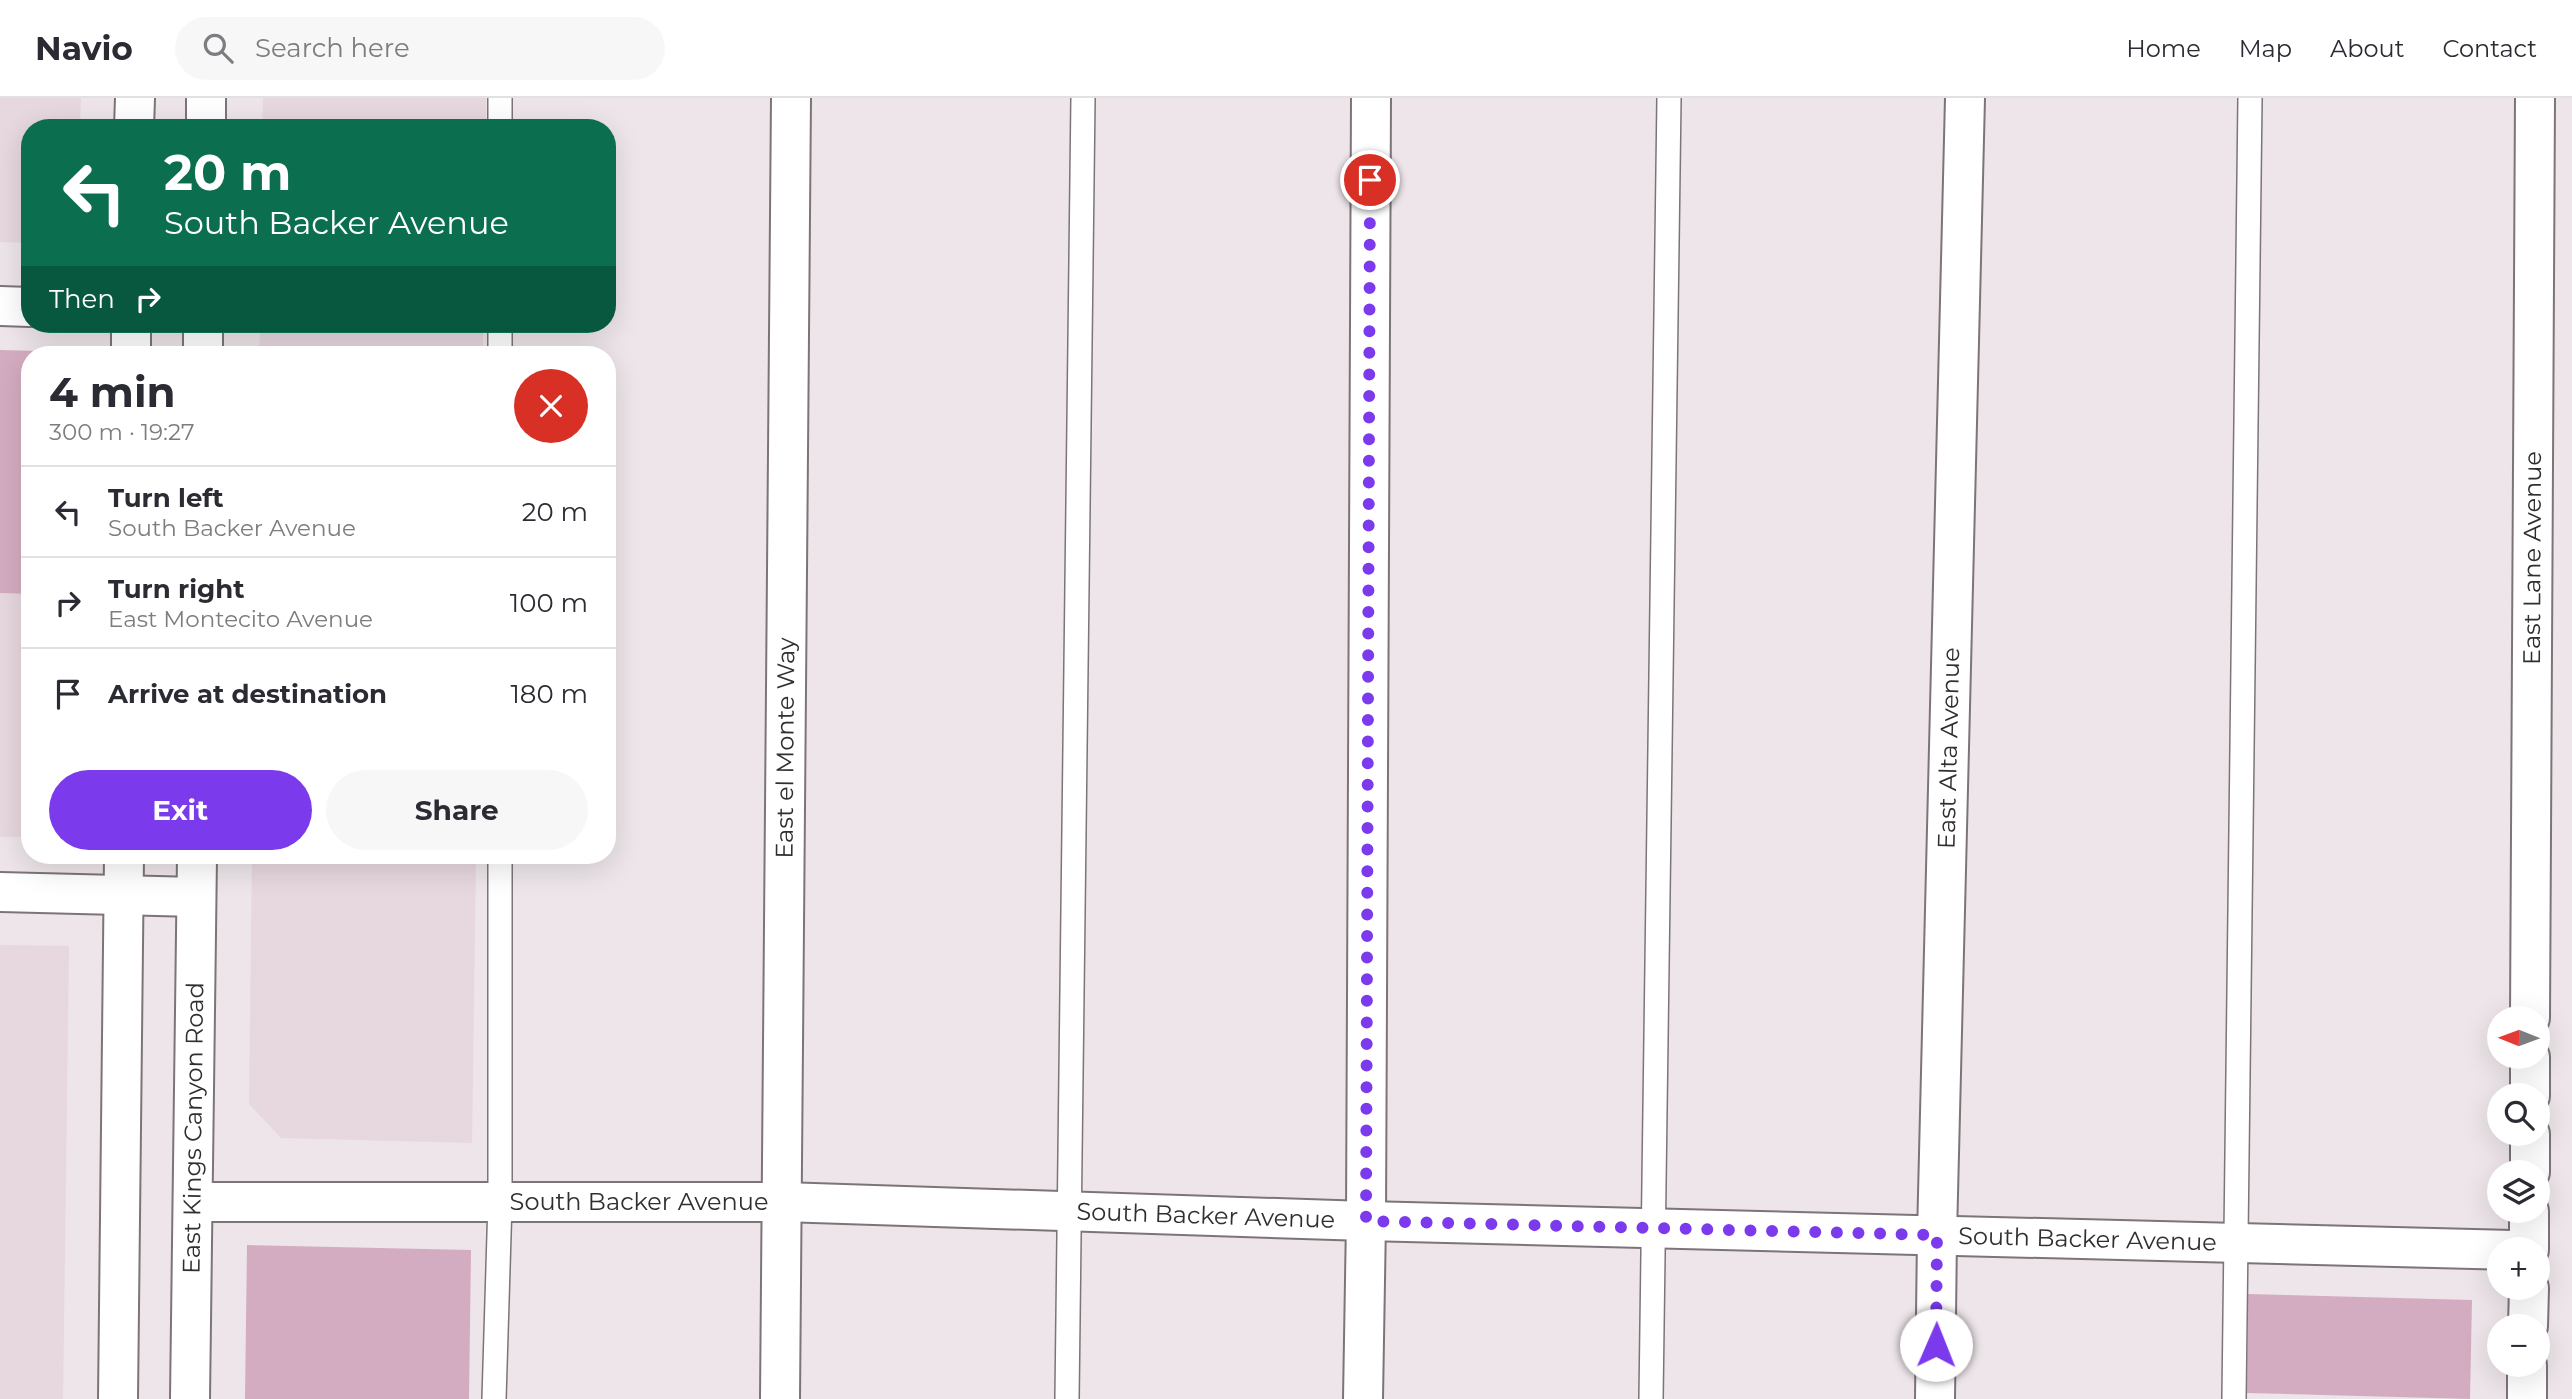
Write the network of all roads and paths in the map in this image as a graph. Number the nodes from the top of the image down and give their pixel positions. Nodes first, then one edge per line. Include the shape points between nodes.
1 (135, 98) edge
2 (206, 98) edge
3 (500, 98) edge
4 (791, 98) edge
5 (1083, 98) edge
6 (1371, 98) edge
7 (1669, 98) edge
8 (1965, 98) edge
9 (2250, 98) edge
10 (2535, 98) edge
11 (134, 119) edge
12 (206, 119) edge
13 (500, 119) edge
14 (0, 306) edge
15 (21, 307) edge
16 (124, 864) edge
17 (197, 864) edge
18 (500, 864) edge
19 (0, 892) edge
20 (123, 894) junction
21 (196, 897) junction
22 (2530, 1006) edge
23 (194, 1202) junction
24 (500, 1202) junction
25 (783, 1202) junction
26 (1070, 1211) junction
27 (1366, 1221) junction
28 (1654, 1228) junction
29 (1937, 1235) junction
30 (2237, 1243) junction
31 (2487, 1249) edge
32 (2528, 1377) edge
33 (118, 1399) edge
34 (190, 1399) edge
35 (494, 1399) edge
36 (780, 1399) edge
37 (1067, 1399) edge
38 (1363, 1399) edge
39 (1651, 1399) edge
40 (1935, 1399) edge
41 (2234, 1399) edge
42 (2527, 1399) edge

1 - 11 street
2 - 12 street
3 - 13 lane
4 - 25 street, East el Monte Way
5 - 26 lane
6 - 27 street
7 - 28 lane
8 - 29 street, East Alta Avenue
9 - 30 lane
10 - 22 street, East Lane Avenue
14 - 15 street
16 - 20 street
17 - 21 street, East Kings Canyon Road
18 - 24 lane
19 - 20 street
20 - 21 street
20 - 33 street
21 - 23 street, East Kings Canyon Road
23 - 24 street, South Backer Avenue
23 - 34 street, East Kings Canyon Road
24 - 25 street, South Backer Avenue
24 - 35 lane
25 - 26 street, South Backer Avenue
25 - 36 street, East el Monte Way
26 - 27 street, South Backer Avenue
26 - 37 lane
27 - 28 street, South Backer Avenue
27 - 38 street
28 - 29 street, South Backer Avenue
28 - 39 lane
29 - 30 street, South Backer Avenue
29 - 40 street, East Alta Avenue
30 - 31 street, South Backer Avenue
30 - 41 lane
32 - 42 street

